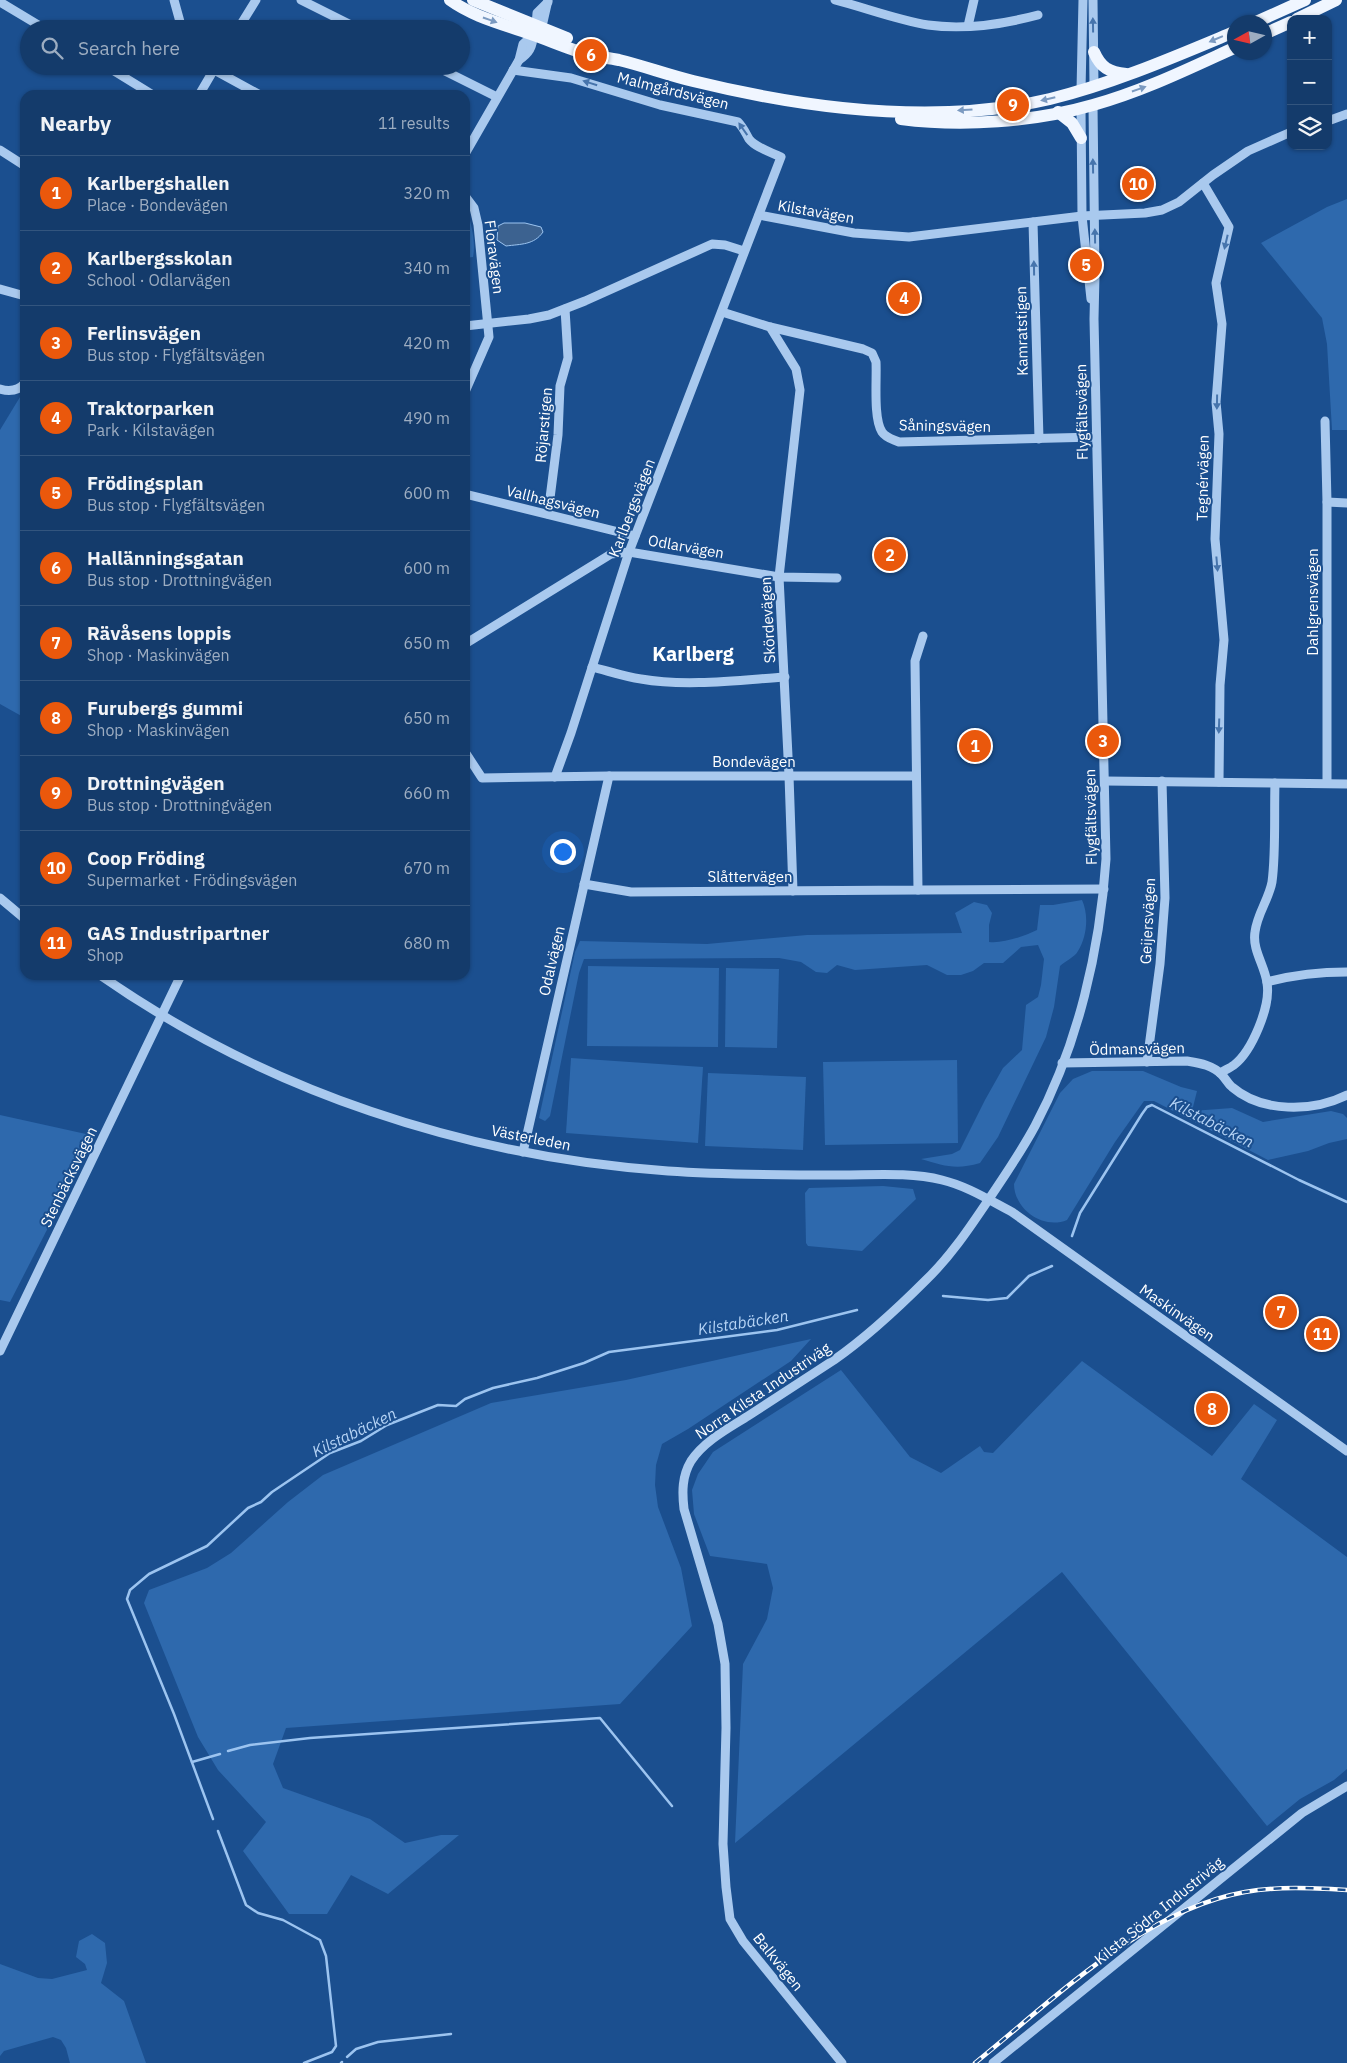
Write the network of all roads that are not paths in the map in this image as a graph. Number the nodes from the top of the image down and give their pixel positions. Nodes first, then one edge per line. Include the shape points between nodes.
1 (174, 0) edge
2 (256, 0) edge
3 (301, 0) edge
4 (450, 0) edge
5 (473, 0) edge
6 (835, 0) edge
7 (974, 0) edge
8 (1083, 0) edge
9 (1093, 0) edge
10 (1305, 0) edge
11 (1336, 0) edge
12 (548, 1) edge
13 (0, 2) edge
14 (849, 2) edge
15 (1038, 15) dead end
16 (1272, 15) edge
17 (1305, 15) edge
18 (30, 20) edge
19 (180, 20) edge
20 (244, 20) edge
21 (341, 20) edge
22 (1287, 24) edge
23 (968, 26) junction
24 (534, 30) junction
25 (1272, 30) edge
26 (1227, 35) edge
27 (1227, 51) edge
28 (1094, 52) junction
29 (513, 70) junction
30 (121, 75) edge
31 (209, 75) edge
32 (224, 75) edge
33 (453, 75) edge
34 (1128, 75) junction
35 (1088, 88) junction
36 (145, 90) edge
37 (201, 90) edge
38 (251, 90) edge
39 (497, 97) junction
40 (1087, 106) junction
41 (845, 109) junction
42 (1058, 112) junction
43 (1347, 114) edge
44 (1332, 120) edge
45 (1287, 134) edge
46 (1081, 138) junction
47 (470, 145) edge
48 (0, 150) edge
49 (20, 163) edge
50 (1203, 183) junction
51 (470, 203) edge
52 (1094, 214) junction
53 (759, 215) junction
54 (1082, 216) junction
55 (1033, 222) junction
56 (744, 251) junction
57 (0, 289) edge
58 (20, 295) edge
59 (566, 309) junction
60 (722, 312) junction
61 (1094, 319) junction
62 (488, 323) junction
63 (470, 325) edge
64 (770, 328) junction
65 (470, 382) edge
66 (20, 388) edge
67 (0, 389) edge
68 (1325, 421) dead end
69 (1096, 437) junction
70 (1039, 439) junction
71 (470, 495) edge
72 (1327, 502) junction
73 (1347, 503) edge
74 (548, 514) junction
75 (635, 536) junction
76 (629, 552) junction
77 (779, 577) junction
78 (837, 578) dead end
79 (923, 636) dead end
80 (470, 641) edge
81 (592, 667) junction
82 (785, 678) junction
83 (470, 760) edge
84 (608, 776) junction
85 (789, 776) junction
86 (916, 776) junction
87 (554, 777) junction
88 (1104, 781) junction
89 (1162, 782) junction
90 (1219, 782) junction
91 (1275, 783) junction
92 (1327, 784) junction
93 (1347, 784) edge
94 (584, 884) junction
95 (1104, 889) junction
96 (918, 890) junction
97 (792, 891) junction
98 (0, 898) edge
99 (20, 915) edge
100 (1347, 972) edge
101 (108, 980) edge
102 (179, 980) edge
103 (1267, 982) junction
104 (162, 1014) junction
105 (1147, 1062) junction
106 (1062, 1063) junction
107 (1220, 1073) junction
108 (1347, 1096) edge
109 (523, 1152) junction
110 (989, 1200) junction
111 (0, 1351) edge
112 (1347, 1451) edge
113 (1347, 1786) edge
114 (725, 1865) joint
115 (842, 2063) edge
116 (993, 2063) edge

1 - 19 street
2 - 20 street
3 - 21 street
4 -> 24 main road via 480,16
5 - 24 main road
6 - 14 street
7 - 23 street
8 - 35 street
28 -> 9 street
10 - 16 main road
11 - 17 main road
12 - 24 street via 543,22
13 - 18 street
14 - 23 street via 928,25
15 - 23 street
22 - 25 main road
24 - 29 street via 532,47
24 - 41 main road via 618,60 692,81
26 -> 34 main road
40 -> 27 main road via 1162,81
28 - 34 main road via 1106,69
28 - 35 street
29 - 39 street
53 -> 29 street, Malmgårdsvägen via 781,157 758,147 738,122 660,105 572,78
30 - 36 street
31 - 37 street
32 - 38 street
33 - 39 street
34 - 35 main road
35 - 40 main road
35 -> 41 main road via 1039,101 966,111
39 - 47 street
40 - 42 main road
40 - 46 street, Flygfältsvägen
52 -> 40 street, Flygfältsvägen
41 - 42 main road via 890,118 957,123 993,122
42 - 46 main road via 1072,123
43 - 44 street
45 - 50 street, Kilstavägen via 1248,151
46 - 54 street, Flygfältsvägen
48 - 49 street
50 - 52 street, Kilstavägen via 1179,202 1162,210
50 -> 90 street, Tegnérvägen via 1229,227 1216,284 1222,324 1217,395 1219,434 1215,539 1224,640
51 - 62 street, Floravägen via 478,225
52 - 54 street, Kilstavägen
61 -> 52 street, Flygfältsvägen
53 - 55 street, Kilstavägen via 854,233 909,238
53 - 56 street, Kilstavägen
54 - 55 street, Kilstavägen
54 - 61 street, Flygfältsvägen
70 -> 55 street, Kamratstigen
56 - 59 street via 725,244 712,244
56 - 60 street, Karlbergsvägen
57 - 58 street
59 - 62 street via 529,319
59 - 74 street, Röjarstigen via 568,358 560,392
60 - 64 street, Såningsvägen
60 - 75 street, Karlbergsvägen
61 - 69 street, Flygfältsvägen
62 - 63 street
62 - 65 street, Floravägen via 486,348
64 - 70 street, Såningsvägen via 872,353 876,362 878,421 888,438 899,442
64 - 77 street, Skördevägen via 796,369 800,390
66 - 67 street via 14,391
68 - 72 street, Dahlgrensvägen
69 - 70 street, Såningsvägen
69 - 88 street, Flygfältsvägen
71 - 74 street, Vallhagsvägen
72 - 73 street
72 - 92 street, Dahlgrensvägen
74 - 75 street, Vallhagsvägen
75 - 76 street, Karlbergsvägen
76 - 77 street, Odlarvägen
76 - 80 street, Odlarvägen via 611,554
76 - 81 street, Karlbergsvägen
77 - 78 street, Odlarvägen
77 - 82 street, Skördevägen
79 - 86 street via 915,660
81 - 82 street via 655,681
81 - 87 street, Karlbergsvägen
82 - 85 street, Skördevägen
83 - 87 street, Bondevägen via 482,778
84 - 85 street, Bondevägen
84 - 87 street, Bondevägen
84 - 94 street, Odalvägen
85 - 86 street, Bondevägen
85 - 97 street, Skördevägen
86 - 96 street
88 - 89 street
88 - 95 street, Flygfältsvägen
89 - 90 street
89 - 105 street, Geijersvägen via 1165,898
90 - 91 street
91 - 92 street
91 - 103 street via 1271,884 1257,917 1254,934
92 - 93 street
94 - 97 street, Slåttervägen via 630,892
94 - 109 street, Odalvägen
95 - 96 street, Slåttervägen
95 - 106 street, Flygfältsvägen via 1084,997
96 - 97 street, Slåttervägen
98 - 99 street
100 - 103 street
101 - 104 street, Västerleden
102 - 104 street
103 - 107 street via 1268,997 1256,1031 1234,1065
104 - 109 street, Västerleden via 254,1064 342,1101 429,1130
104 - 111 street, Stenbäcksvägen
105 - 106 street, Ödmansvägen
105 - 107 street, Ödmansvägen via 1187,1061 1204,1064
106 - 110 street, Flygfältsvägen via 1036,1124
107 - 108 street, Ödmansvägen via 1232,1087 1265,1103 1301,1107
109 - 110 street, Västerleden via 611,1166 693,1173 920,1176 956,1184
110 - 112 street, Maskinvägen via 1012,1212
110 - 114 street, Norra Kilsta Industriväg via 928,1278 889,1315 835,1359 715,1438 690,1462 684,1477 684,1509 718,1624 724,1664
113 - 116 street, Kilsta Södra Industriväg via 1289,1824
114 - 115 street, Balkvägen via 727,1904 734,1928

